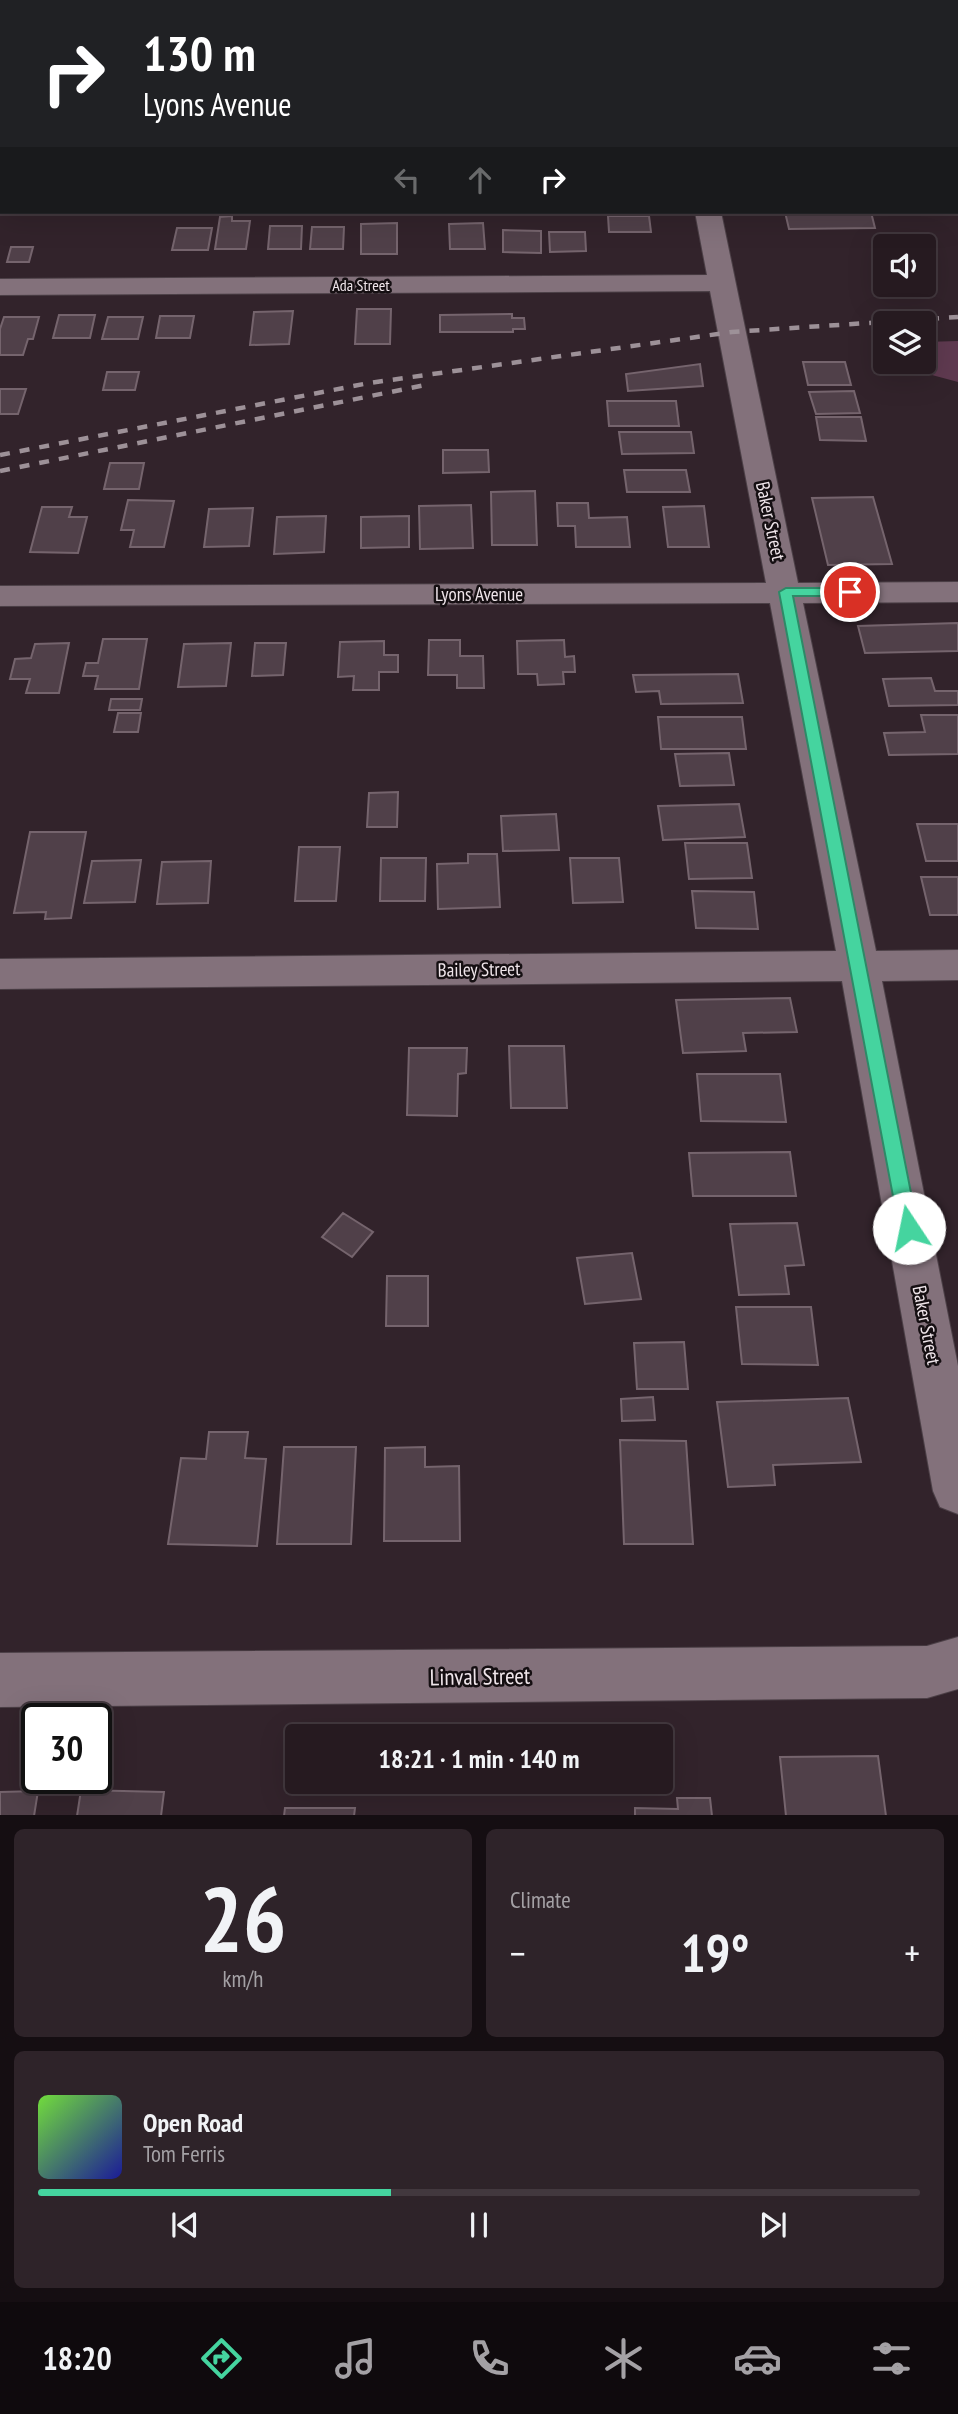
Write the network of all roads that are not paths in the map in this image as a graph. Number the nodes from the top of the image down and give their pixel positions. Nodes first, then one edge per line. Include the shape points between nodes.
1 (708, 214) edge
2 (722, 283) junction
3 (0, 287) edge
4 (786, 592) junction
5 (958, 592) edge
6 (0, 596) edge
7 (958, 965) edge
8 (859, 966) junction
9 (0, 974) edge
10 (958, 1491) edge
11 (958, 1663) edge
12 (0, 1680) edge

1 - 2 street, Baker Street
2 - 3 street, Ada Street
2 - 4 street, Baker Street
4 - 5 street, Lyons Avenue
4 - 6 street, Lyons Avenue
4 - 8 street, Baker Street
7 - 8 street, Bailey Street
8 - 9 street, Bailey Street
8 - 10 street, Baker Street
11 - 12 street, Linval Street via 927,1672

